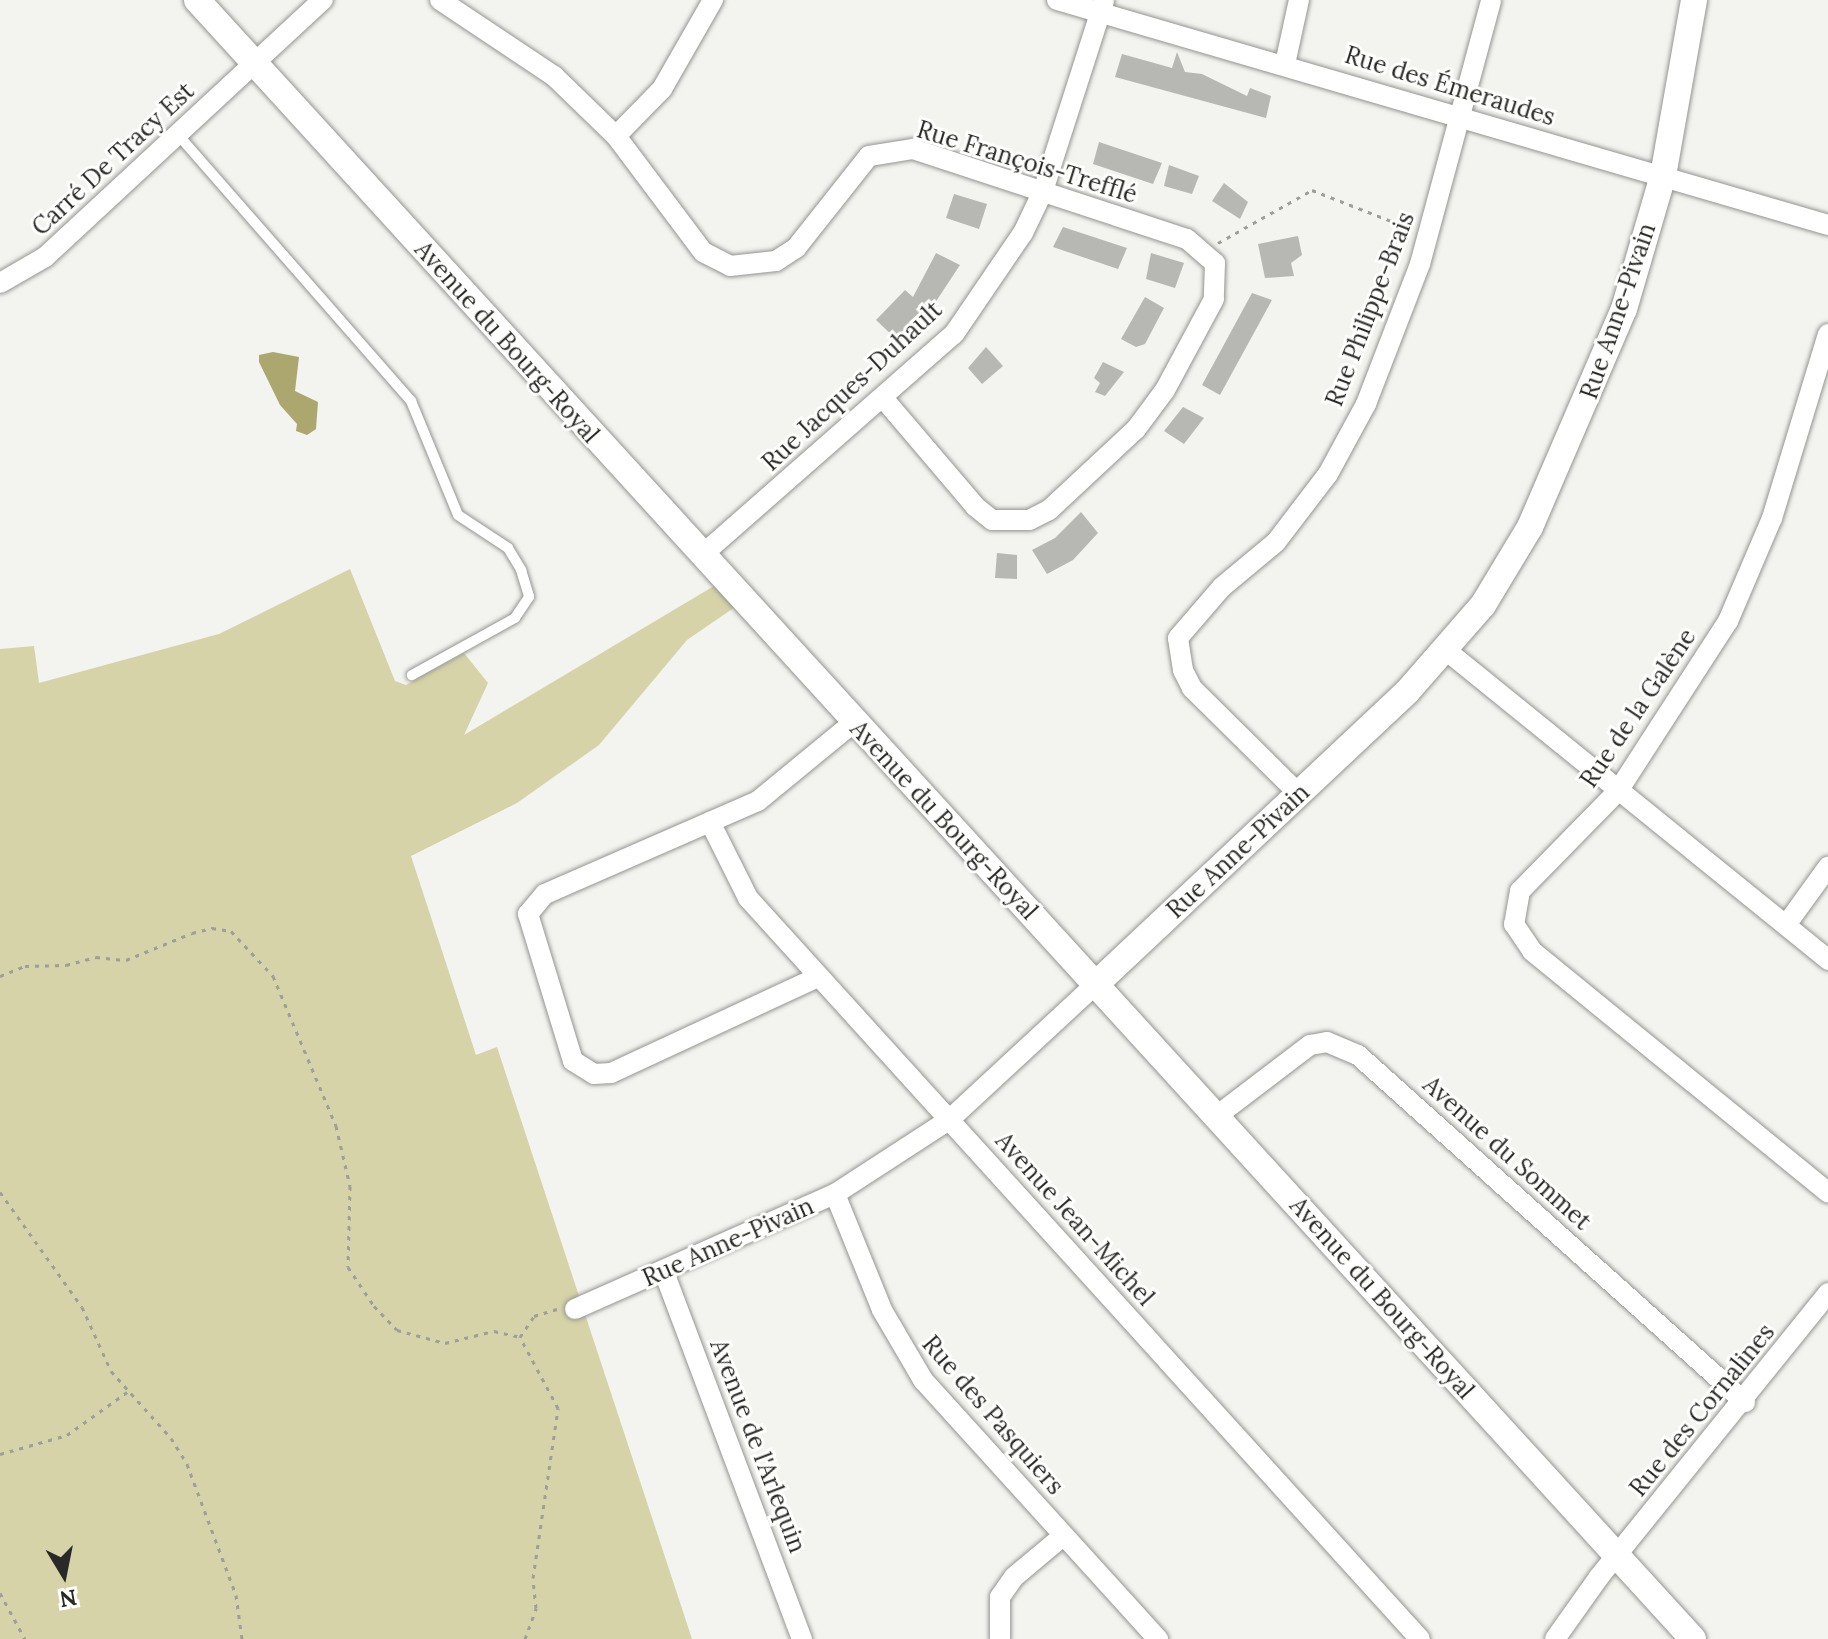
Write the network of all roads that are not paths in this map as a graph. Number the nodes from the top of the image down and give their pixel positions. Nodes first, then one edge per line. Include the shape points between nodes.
1 (197, 0) edge
2 (323, 0) edge
3 (440, 0) edge
4 (713, 0) edge
5 (1057, 0) edge
6 (1299, 0) edge
7 (1491, 0) edge
8 (1694, 0) edge
9 (1102, 6) edge
10 (253, 63) junction
11 (1285, 64) junction
12 (1461, 118) junction
13 (616, 136) junction
14 (180, 137) junction
15 (1663, 176) junction
16 (1043, 191) junction
17 (1828, 225) edge
18 (0, 283) edge
19 (1828, 334) edge
20 (883, 398) junction
21 (702, 555) junction
22 (1447, 651) junction
23 (412, 675) dead end
24 (853, 723) junction
25 (1618, 791) junction
26 (1299, 794) junction
27 (710, 822) junction
28 (1828, 867) edge
29 (1786, 925) junction
30 (1828, 960) edge
31 (818, 977) junction
32 (1096, 984) junction
33 (1218, 1115) junction
34 (949, 1120) junction
35 (1828, 1192) edge
36 (835, 1194) junction
37 (664, 1272) junction
38 (1828, 1293) edge
39 (575, 1309) road end
40 (1745, 1402) junction
41 (1063, 1536) junction
42 (1616, 1559) junction
43 (802, 1639) edge
44 (1000, 1639) edge
45 (1158, 1639) edge
46 (1420, 1639) edge
47 (1555, 1639) edge
48 (1693, 1639) edge

1 - 10 street, Avenue du Bourg-Royal
2 - 10 street, Carré De Tracy Est
3 - 13 street, Rue François-Trefflé via 554,76
4 - 13 street via 662,89
5 - 9 street, Rue des Émeraudes
6 - 11 street
7 - 12 street, Rue Philippe-Brais
8 - 15 street, Rue Anne-Pivain
9 - 11 street, Rue des Émeraudes
9 - 16 street, Rue Jacques-Duhault
10 - 14 street, Carré De Tracy Est
10 - 21 street, Avenue du Bourg-Royal
11 - 12 street, Rue des Émeraudes
12 - 15 street, Rue des Émeraudes
12 - 26 street, Rue Philippe-Brais via 1428,235 1366,404 1328,474 1276,542 1213,596 1178,638 1192,688
13 - 16 street, Rue François-Trefflé via 703,252 730,266 754,267 796,248 853,171 869,156 891,150 913,149
14 - 18 street, Carré De Tracy Est via 45,257
14 - 23 lane via 411,401 458,515 508,548 521,570 529,597 515,618
15 - 17 street, Rue des Émeraudes
15 - 22 street, Rue Anne-Pivain via 1624,309 1566,448 1530,527 1483,605
16 - 20 street, Rue Jacques-Duhault via 1023,233 954,334
16 - 20 street, Rue François-Trefflé via 1187,239 1215,263 1214,299 1165,390 1136,429 1049,510 1029,520 992,520
19 - 25 street, Rue de la Galène via 1772,518 1728,621
20 - 21 street, Rue Jacques-Duhault
21 - 24 street, Avenue du Bourg-Royal
22 - 25 street
22 - 26 street, Rue Anne-Pivain
24 - 27 street via 786,783
24 - 32 street, Avenue du Bourg-Royal
25 - 29 street
25 - 35 street, Rue de la Galène via 1520,891 1514,924 1520,940
26 - 32 street, Rue Anne-Pivain
27 - 31 street, Avenue Jean-Michel via 748,898
27 - 31 street via 535,901 528,914 530,929 573,1061 594,1074 611,1073
28 - 29 street
29 - 30 street
31 - 34 street, Avenue Jean-Michel
32 - 33 street, Avenue du Bourg-Royal
32 - 34 street, Rue Anne-Pivain
33 - 40 street, Avenue du Sommet via 1310,1045 1327,1042 1358,1055
33 - 42 street, Avenue du Bourg-Royal
34 - 36 street, Rue Anne-Pivain
34 - 46 street, Avenue Jean-Michel
36 - 37 street, Rue Anne-Pivain
36 - 41 street, Rue des Pasquiers via 902,1350
37 - 39 street, Rue Anne-Pivain
37 - 43 street, Avenue de l'Arlequin
38 - 40 street, Rue des Cornalines
40 - 42 street, Rue des Cornalines
41 - 44 street via 1014,1577 1000,1597
41 - 45 street, Rue des Pasquiers
42 - 47 street, Rue des Cornalines
42 - 48 street, Avenue du Bourg-Royal

